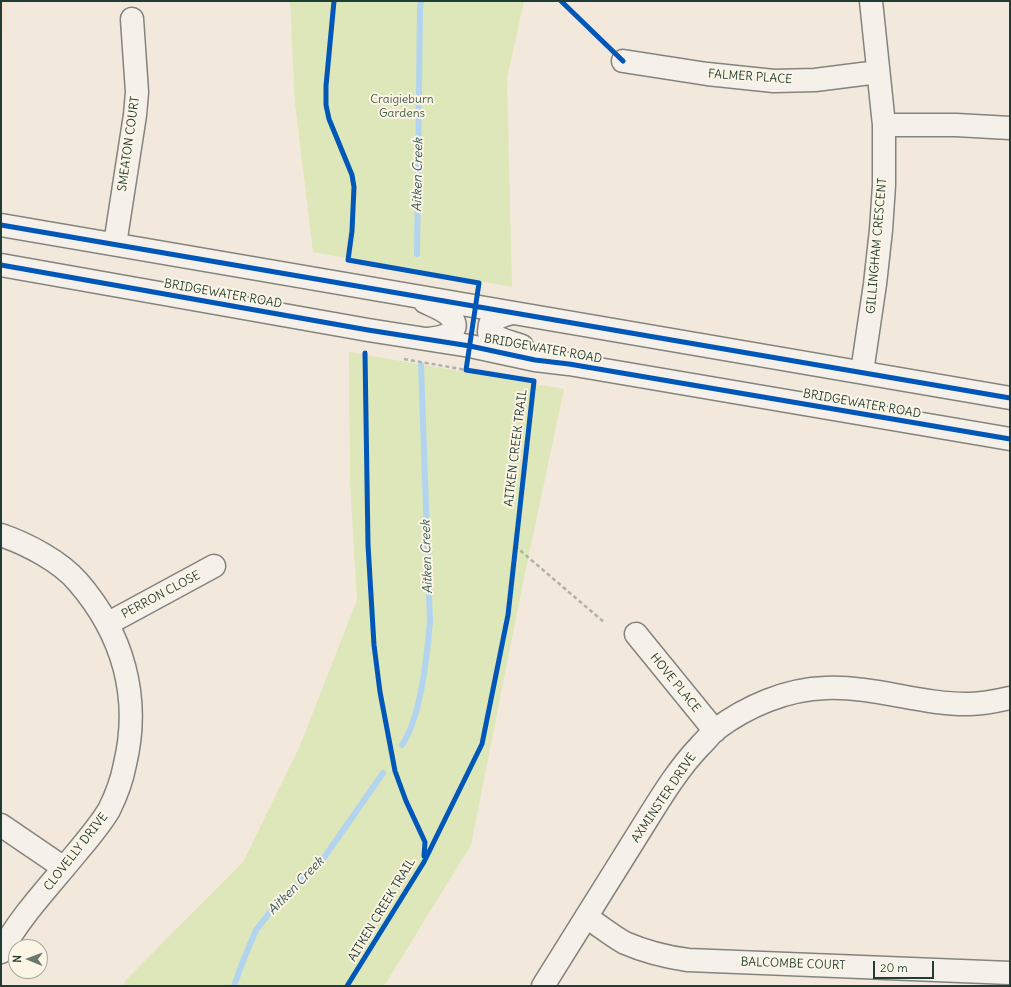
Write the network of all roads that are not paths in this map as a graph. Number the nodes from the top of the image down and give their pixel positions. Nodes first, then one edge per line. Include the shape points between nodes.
1 (871, 1) edge
2 (132, 19) dead end
3 (623, 61) dead end
4 (878, 72) junction
5 (884, 125) junction
6 (1010, 128) edge
7 (1, 225) edge
8 (115, 244) junction
9 (1, 265) edge
10 (408, 295) junction
11 (512, 313) junction
12 (426, 340) junction
13 (588, 367) junction
14 (862, 372) junction
15 (1010, 398) edge
16 (1010, 439) edge
17 (1, 535) edge
18 (214, 566) dead end
19 (108, 624) junction
20 (636, 634) dead end
21 (1010, 698) edge
22 (714, 731) junction
23 (1, 825) edge
24 (64, 868) junction
25 (586, 917) junction
26 (1, 952) edge
27 (1010, 973) edge
28 (543, 986) edge

1 - 4 street, GILLINGHAM CRESCENT
2 - 8 street, SMEATON COURT via 135,115
3 - 4 street, FALMER PLACE via 774,81 815,80
4 - 5 street, GILLINGHAM CRESCENT
5 - 6 street
5 - 14 street, GILLINGHAM CRESCENT via 881,230
7 - 8 street
8 - 10 street
9 - 12 street, BRIDGEWATER ROAD
10 - 11 street
10 - 12 street via 438,308 450,316 454,324 450,334
11 - 13 street via 493,320 489,332 504,340
11 - 14 street
12 - 13 street, BRIDGEWATER ROAD
13 - 16 street, BRIDGEWATER ROAD
14 - 15 street
17 - 19 street, CLOVELLY DRIVE via 55,562 77,581
18 - 19 street, PERRON CLOSE
19 - 24 street, CLOVELLY DRIVE via 124,665 130,689 132,709 128,752 124,772 109,809
20 - 22 street, HOVE PLACE
21 - 22 street, AXMINSTER DRIVE via 971,704 944,703 851,688 825,688 768,700 741,713
22 - 25 street, AXMINSTER DRIVE via 687,760 669,786
23 - 24 street
24 - 26 street, CLOVELLY DRIVE via 17,926
25 - 27 street, BALCOMBE COURT via 624,942 658,954 688,960
25 - 28 street, AXMINSTER DRIVE

